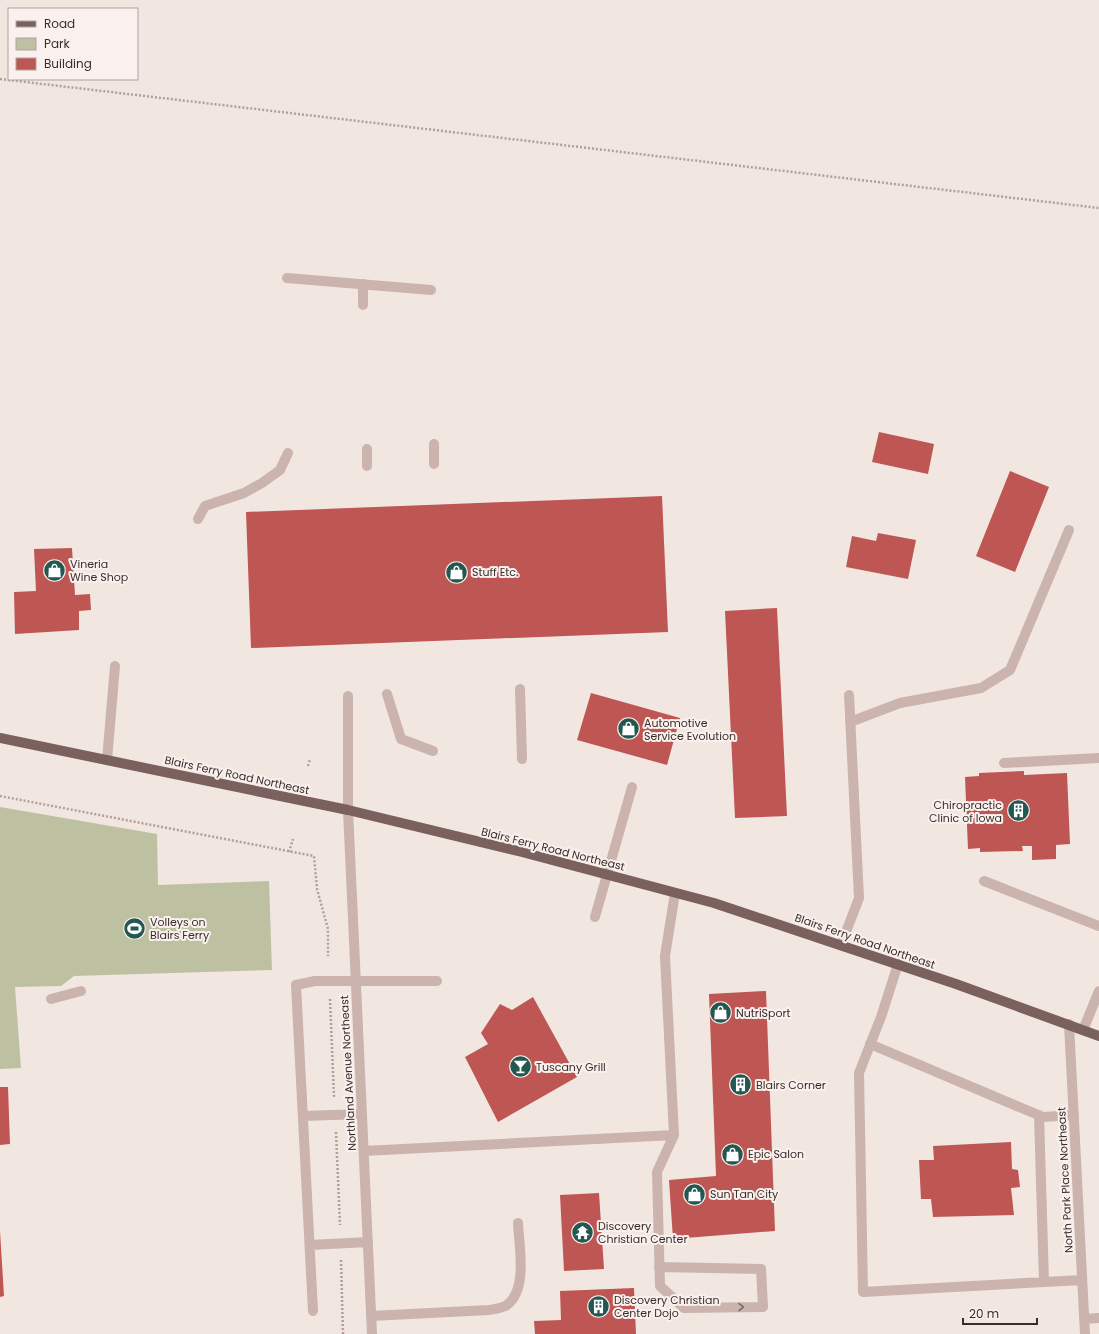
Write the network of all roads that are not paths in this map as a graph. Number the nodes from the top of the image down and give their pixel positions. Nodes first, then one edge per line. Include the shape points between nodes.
1 (287, 278) dead end
2 (363, 284) junction
3 (431, 290) dead end
4 (363, 305) dead end
5 (434, 444) dead end
6 (367, 449) dead end
7 (288, 453) dead end
8 (434, 464) dead end
9 (367, 466) dead end
10 (198, 519) dead end
11 (1069, 530) dead end
12 (115, 666) dead end
13 (520, 689) dead end
14 (387, 694) dead end
15 (848, 695) dead end
16 (348, 696) dead end
17 (850, 722) junction
18 (0, 738) edge
19 (432, 752) dead end
20 (1099, 758) edge
21 (522, 759) dead end
22 (107, 760) junction
23 (1004, 763) dead end
24 (632, 787) dead end
25 (348, 810) junction
26 (608, 875) junction
27 (984, 881) dead end
28 (676, 893) junction
29 (595, 917) dead end
30 (1099, 926) edge
31 (841, 945) junction
32 (898, 964) junction
33 (356, 981) junction
34 (437, 981) dead end
35 (81, 991) dead end
36 (1099, 991) edge
37 (51, 999) dead end
38 (1069, 1024) junction
39 (1085, 1031) junction
40 (1099, 1036) edge
41 (870, 1044) junction
42 (362, 1114) junction
43 (1039, 1115) junction
44 (1074, 1115) junction
45 (303, 1116) junction
46 (674, 1135) junction
47 (364, 1151) junction
48 (518, 1223) dead end
49 (368, 1242) junction
50 (310, 1246) junction
51 (659, 1267) junction
52 (1082, 1280) junction
53 (1044, 1282) junction
54 (313, 1310) dead end
55 (371, 1316) junction
56 (1099, 1318) edge
57 (1084, 1319) junction
58 (372, 1334) edge
59 (1085, 1334) edge

1 - 2 street
2 - 3 street
2 - 4 street
5 - 8 street
6 - 9 street
7 - 10 street via 280,470 244,493 205,506
11 - 17 street via 1010,670 981,688 900,703
12 - 22 street
13 - 21 street
14 - 19 street via 401,739
15 - 17 street
16 - 25 street, Northland Avenue Northeast
17 - 31 street via 859,898
18 - 22 main road, Blairs Ferry Road Northeast
20 - 23 street
22 - 25 main road, Blairs Ferry Road Northeast
24 - 26 street
25 - 26 main road, Blairs Ferry Road Northeast
25 - 33 street, Northland Avenue Northeast
26 - 28 main road, Blairs Ferry Road Northeast
26 - 29 street
27 - 30 street
28 - 31 main road, Blairs Ferry Road Northeast
28 - 46 street via 664,956
31 - 32 main road, Blairs Ferry Road Northeast
32 - 38 main road, Blairs Ferry Road Northeast
32 - 41 street
33 - 34 street
33 - 42 street, Northland Avenue Northeast
33 - 45 street via 315,981 296,985
35 - 37 street
36 - 39 street
38 - 39 main road, Blairs Ferry Road Northeast
38 - 44 street, North Park Place Northeast
39 - 40 main road, Blairs Ferry Road Northeast
41 - 43 street
41 - 53 street via 859,1074 863,1292
42 - 45 street
42 - 47 street, Northland Avenue Northeast
43 - 44 street
43 - 53 street
44 - 52 street, North Park Place Northeast
45 - 50 street
46 - 47 street
46 - 51 street via 657,1172
47 - 49 street, Northland Avenue Northeast
48 - 55 street via 520,1286 506,1306 489,1310
49 - 50 street
49 - 55 street, Northland Avenue Northeast
50 - 54 street
51 -> 51 street via 660,1286 684,1308 763,1307 761,1269
52 - 53 street
52 - 57 street, North Park Place Northeast
55 - 58 street, Northland Avenue Northeast
56 - 57 street
57 - 59 street, North Park Place Northeast

